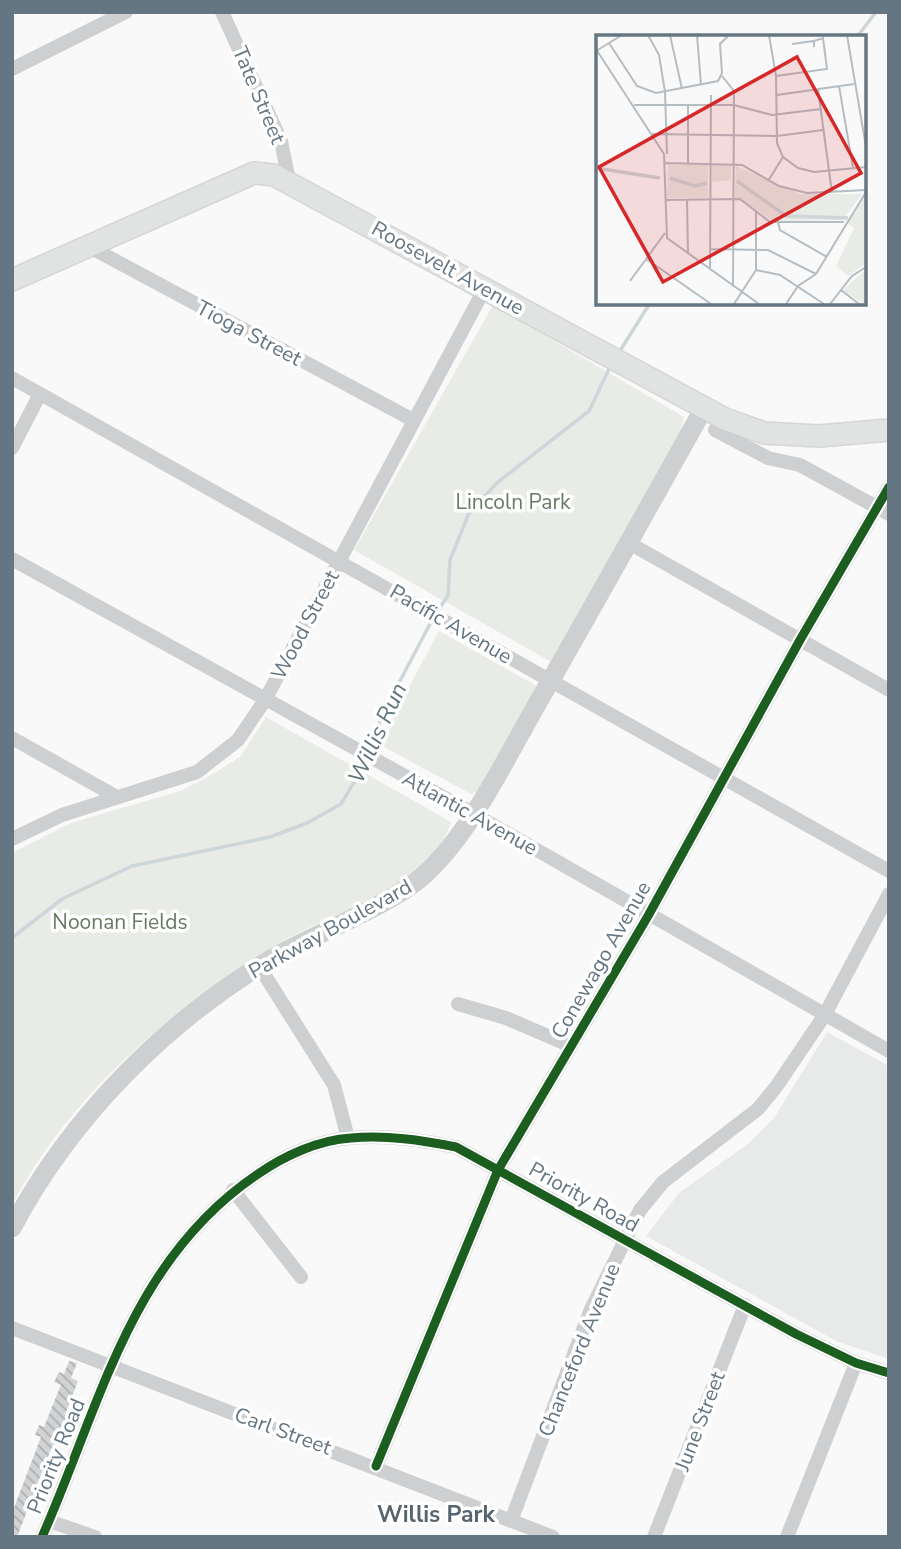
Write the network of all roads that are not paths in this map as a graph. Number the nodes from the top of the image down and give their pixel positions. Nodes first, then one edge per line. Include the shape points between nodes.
1 (127, 12) edge
2 (222, 12) edge
3 (12, 69) edge
4 (289, 181) junction
5 (86, 245) junction
6 (12, 279) edge
7 (485, 288) junction
8 (12, 378) edge
9 (40, 394) junction
10 (704, 408) junction
11 (413, 421) junction
12 (715, 430) dead end
13 (889, 430) edge
14 (12, 448) edge
15 (889, 487) edge
16 (883, 511) edge
17 (629, 544) junction
18 (12, 559) edge
19 (339, 560) junction
20 (800, 640) junction
21 (551, 681) junction
22 (889, 690) edge
23 (265, 700) junction
24 (12, 738) edge
25 (724, 777) junction
26 (117, 797) junction
27 (472, 813) junction
28 (12, 839) edge
29 (889, 871) edge
30 (889, 894) edge
31 (648, 916) junction
32 (259, 966) junction
33 (458, 1004) dead end
34 (824, 1016) junction
35 (571, 1046) junction
36 (889, 1051) edge
37 (348, 1138) junction
38 (498, 1170) junction
39 (233, 1190) junction
40 (12, 1228) edge
41 (625, 1239) junction
42 (301, 1277) dead end
43 (745, 1305) junction
44 (12, 1328) edge
45 (856, 1363) junction
46 (111, 1368) junction
47 (889, 1374) edge
48 (376, 1466) junction
49 (50, 1521) junction
50 (511, 1521) junction
51 (42, 1537) edge
52 (95, 1537) edge
53 (553, 1537) edge
54 (654, 1537) edge
55 (787, 1537) edge

1 - 3 street
2 - 4 street, Tate Street via 281,141
4 - 5 main road, Roosevelt Avenue via 254,173
4 - 7 main road, Roosevelt Avenue
5 - 6 main road, Roosevelt Avenue
5 - 11 street, Tioga Street
7 - 10 main road, Roosevelt Avenue
7 - 11 street, Wood Street
8 - 9 street, Pacific Avenue
9 - 14 street
9 - 19 street, Pacific Avenue
10 - 13 main road, Roosevelt Avenue via 764,433 819,436
10 - 17 street, Parkway Boulevard
11 - 19 street, Wood Street
12 - 16 street via 768,458 800,465
15 - 16 street, Conewago Avenue
16 - 20 street, Conewago Avenue
17 - 20 street
17 - 21 street, Parkway Boulevard
18 - 23 street, Atlantic Avenue
19 - 21 street, Pacific Avenue
19 - 23 street, Wood Street
20 - 22 street
20 - 25 street, Conewago Avenue
21 - 25 street, Pacific Avenue
21 - 27 street, Parkway Boulevard
23 - 26 street, Wood Street via 238,740 214,761 197,772
23 - 27 street, Atlantic Avenue
24 - 26 street
25 - 29 street, Pacific Avenue
25 - 31 street, Conewago Avenue
26 - 28 street, Wood Street via 62,815
27 - 31 street, Atlantic Avenue
27 - 32 street, Parkway Boulevard via 422,877
30 - 34 street, Chanceford Avenue
31 - 34 street, Atlantic Avenue
31 - 35 street, Conewago Avenue
32 - 37 street via 334,1085
32 - 40 street, Parkway Boulevard via 183,1022 103,1098 54,1160
33 - 35 street via 506,1018
34 - 36 street, Atlantic Avenue
34 - 41 street, Chanceford Avenue via 758,1109 663,1182 640,1210
35 - 38 street, Conewago Avenue
37 - 38 street, Priority Road via 412,1138 456,1147
37 - 39 street, Priority Road via 273,1163
38 - 41 street, Priority Road
38 - 48 street, Conewago Avenue
39 - 42 street
39 - 46 street, Priority Road via 190,1230 158,1273
41 - 43 street, Priority Road
41 - 50 street, Chanceford Avenue via 591,1310
43 - 45 street, Priority Road
43 - 54 street, June Street
44 - 46 street, Carl Street
45 - 47 street, Priority Road
45 - 55 street
46 - 48 street, Carl Street
46 - 49 street, Priority Road
48 - 50 street, Carl Street
49 - 51 street, Priority Road
49 - 52 street
50 - 53 street, Carl Street

